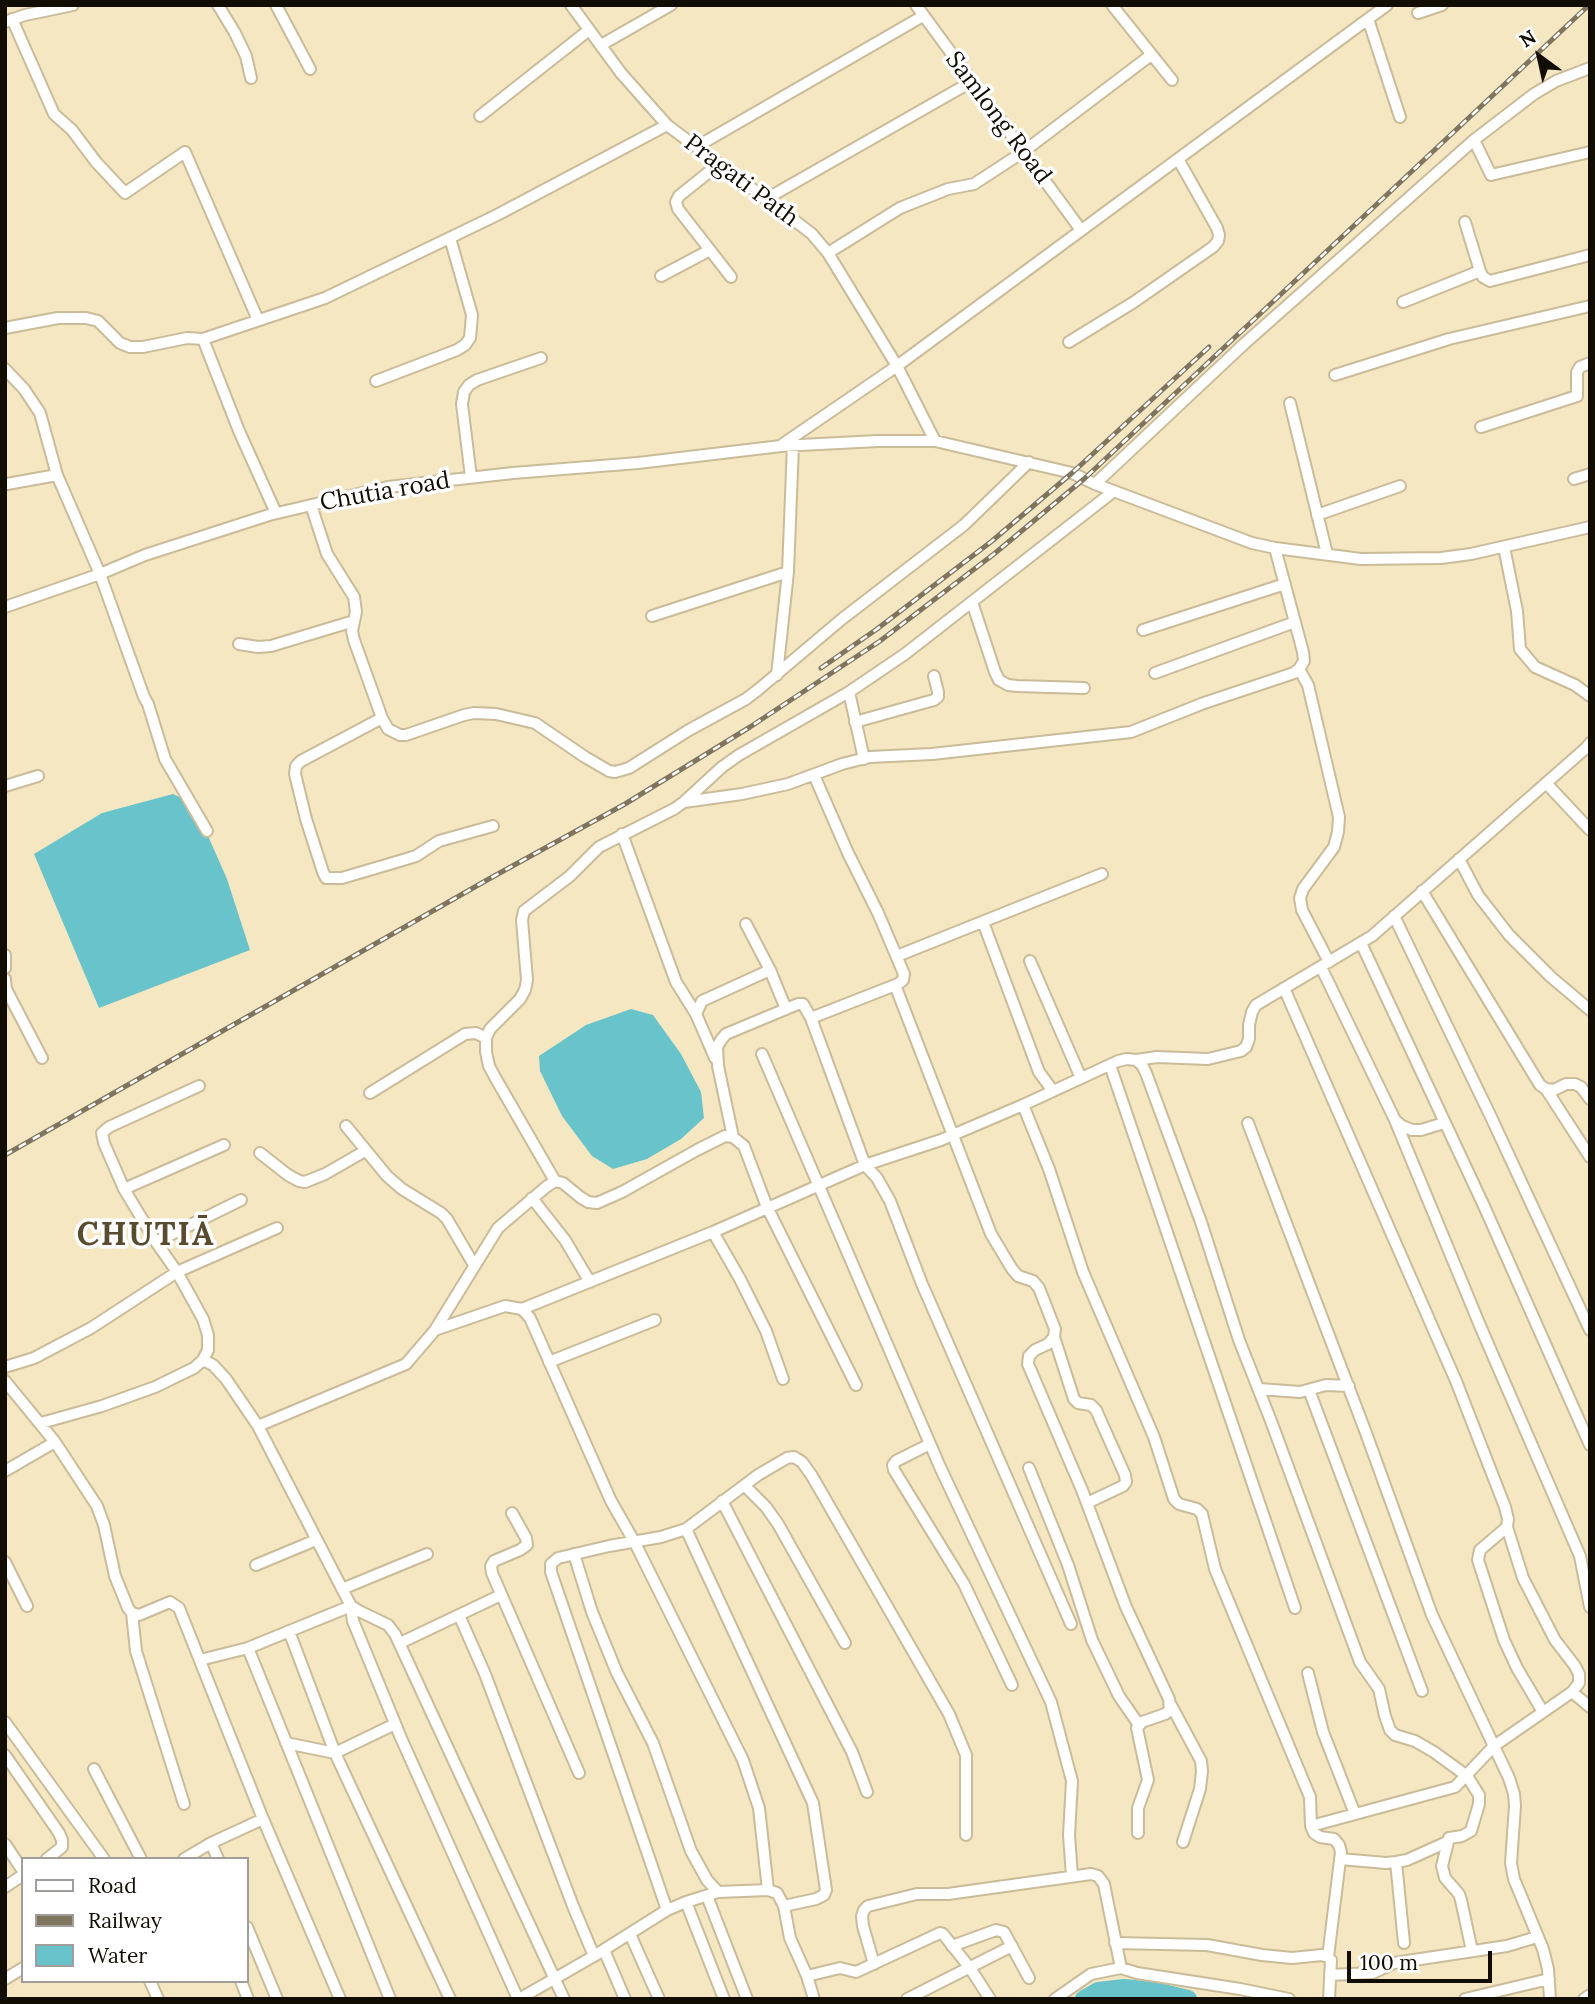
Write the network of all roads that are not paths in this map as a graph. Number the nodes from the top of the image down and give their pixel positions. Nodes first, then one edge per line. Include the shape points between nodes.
1 (73, 5) edge
2 (218, 5) edge
3 (276, 5) edge
4 (571, 5) edge
5 (671, 5) edge
6 (916, 5) edge
7 (1112, 5) edge
8 (1387, 5) edge
9 (1442, 5) edge
10 (1418, 13) dead end
11 (923, 16) junction
12 (1368, 19) junction
13 (9, 20) edge
14 (589, 30) junction
15 (601, 45) junction
16 (1152, 55) junction
17 (1590, 68) edge
18 (310, 69) dead end
19 (251, 78) dead end
20 (1172, 80) dead end
21 (971, 82) junction
22 (480, 116) dead end
23 (1400, 117) dead end
24 (667, 125) junction
25 (1474, 140) junction
26 (696, 147) junction
27 (1023, 152) junction
28 (1590, 152) edge
29 (1178, 159) junction
30 (719, 164) junction
31 (766, 199) junction
32 (1465, 222) dead end
33 (1081, 230) junction
34 (450, 238) junction
35 (710, 250) junction
36 (828, 253) junction
37 (1590, 255) edge
38 (1480, 271) junction
39 (661, 276) dead end
40 (731, 276) dead end
41 (1403, 302) dead end
42 (1590, 306) edge
43 (258, 320) junction
44 (5, 328) edge
45 (203, 339) junction
46 (1069, 342) dead end
47 (541, 358) dead end
48 (1590, 363) edge
49 (897, 366) junction
50 (5, 369) edge
51 (1335, 375) dead end
52 (376, 381) dead end
53 (1290, 403) dead end
54 (1481, 427) dead end
55 (935, 441) junction
56 (787, 446) junction
57 (1029, 463) junction
58 (1590, 474) edge
59 (57, 475) junction
60 (471, 477) junction
61 (1574, 479) dead end
62 (7, 484) dead end
63 (1095, 484) junction
64 (1400, 486) dead end
65 (1114, 491) junction
66 (311, 505) junction
67 (276, 513) junction
68 (1317, 515) junction
69 (1590, 527) edge
70 (1504, 547) junction
71 (1275, 548) junction
72 (1327, 554) junction
73 (788, 572) junction
74 (100, 573) junction
75 (1285, 584) junction
76 (972, 602) junction
77 (5, 607) edge
78 (652, 616) dead end
79 (354, 621) junction
80 (1295, 622) junction
81 (1143, 630) dead end
82 (239, 644) dead end
83 (1299, 669) junction
84 (1155, 673) dead end
85 (777, 676) junction
86 (934, 676) dead end
87 (1084, 688) dead end
88 (849, 692) junction
89 (1590, 696) edge
90 (382, 718) junction
91 (855, 722) junction
92 (1587, 750) edge
93 (864, 758) junction
94 (814, 775) junction
95 (38, 776) dead end
96 (1546, 783) junction
97 (5, 786) edge
98 (684, 802) junction
99 (493, 826) dead end
100 (1590, 830) edge
101 (207, 831) dead end
102 (622, 834) junction
103 (1459, 859) junction
104 (1102, 874) dead end
105 (1422, 891) junction
106 (1394, 916) junction
107 (983, 922) junction
108 (746, 923) dead end
109 (1361, 943) junction
110 (5, 955) edge
111 (897, 956) junction
112 (1030, 961) dead end
113 (1325, 964) junction
114 (5, 968) edge
115 (770, 970) junction
116 (5, 979) edge
117 (895, 985) junction
118 (1283, 988) junction
119 (786, 1009) junction
120 (1590, 1010) edge
121 (696, 1014) junction
122 (811, 1018) junction
123 (486, 1038) junction
124 (762, 1054) dead end
125 (42, 1058) dead end
126 (1136, 1060) junction
127 (1110, 1065) junction
128 (718, 1066) junction
129 (1081, 1078) junction
130 (199, 1086) dead end
131 (1546, 1089) junction
132 (1053, 1091) junction
133 (370, 1093) dead end
134 (1590, 1098) edge
135 (1023, 1105) junction
136 (1395, 1120) junction
137 (1248, 1123) dead end
138 (1444, 1123) junction
139 (346, 1126) dead end
140 (954, 1134) junction
141 (733, 1137) junction
142 (224, 1145) dead end
143 (365, 1151) junction
144 (260, 1153) dead end
145 (1590, 1157) edge
146 (866, 1165) junction
147 (555, 1181) junction
148 (819, 1185) junction
149 (124, 1189) junction
150 (532, 1198) junction
151 (241, 1200) dead end
152 (767, 1207) junction
153 (277, 1228) dead end
154 (713, 1232) junction
155 (156, 1242) junction
156 (474, 1265) junction
157 (177, 1272) junction
158 (590, 1282) junction
159 (522, 1309) junction
160 (654, 1321) dead end
161 (435, 1330) junction
162 (1590, 1330) edge
163 (1054, 1337) junction
164 (203, 1360) junction
165 (549, 1362) junction
166 (5, 1367) edge
167 (783, 1379) dead end
168 (5, 1381) edge
169 (856, 1385) dead end
170 (1349, 1386) junction
171 (1259, 1389) junction
172 (1309, 1390) junction
173 (41, 1423) junction
174 (258, 1426) junction
175 (55, 1442) junction
176 (930, 1444) junction
177 (1590, 1446) edge
178 (1029, 1468) dead end
179 (5, 1471) edge
180 (745, 1486) junction
181 (722, 1501) junction
182 (1087, 1503) junction
183 (512, 1513) dead end
184 (1507, 1527) junction
185 (686, 1528) junction
186 (316, 1540) junction
187 (635, 1543) junction
188 (428, 1554) dead end
189 (574, 1554) junction
190 (5, 1562) edge
191 (256, 1566) dead end
192 (342, 1590) junction
193 (501, 1595) junction
194 (27, 1605) dead end
195 (351, 1606) junction
196 (1590, 1607) edge
197 (1295, 1608) dead end
198 (132, 1613) junction
199 (458, 1615) junction
200 (1071, 1624) dead end
201 (289, 1631) junction
202 (400, 1643) junction
203 (845, 1643) dead end
204 (248, 1648) junction
205 (200, 1660) junction
206 (1308, 1674) dead end
207 (1012, 1685) dead end
208 (1422, 1691) dead end
209 (1572, 1692) junction
210 (1171, 1705) junction
211 (1590, 1707) edge
212 (1543, 1712) junction
213 (5, 1722) edge
214 (396, 1724) junction
215 (1139, 1725) junction
216 (286, 1743) junction
217 (1494, 1746) junction
218 (335, 1753) junction
219 (5, 1755) edge
220 (94, 1769) dead end
221 (579, 1773) dead end
222 (1467, 1776) junction
223 (867, 1792) dead end
224 (184, 1804) dead end
225 (1355, 1814) junction
226 (263, 1819) junction
227 (1311, 1826) junction
228 (1138, 1833) dead end
229 (966, 1835) dead end
230 (1183, 1842) dead end
231 (1447, 1842) junction
232 (211, 1843) junction
233 (5, 1844) edge
234 (50, 1857) edge
235 (103, 1857) edge
236 (140, 1857) edge
237 (189, 1857) edge
238 (217, 1857) edge
239 (1340, 1859) junction
240 (1396, 1862) junction
241 (21, 1870) edge
242 (21, 1875) edge
243 (1072, 1877) junction
244 (5, 1887) edge
245 (768, 1890) junction
246 (713, 1894) junction
247 (686, 1902) junction
248 (784, 1906) junction
249 (667, 1910) junction
250 (248, 1929) edge
251 (630, 1934) junction
252 (1537, 1937) junction
253 (1115, 1943) junction
254 (1404, 1943) dead end
255 (1012, 1945) junction
256 (952, 1946) junction
257 (1472, 1951) junction
258 (599, 1953) junction
259 (1328, 1957) junction
260 (874, 1964) junction
261 (970, 1968) junction
262 (1121, 1968) junction
263 (21, 1969) edge
264 (1331, 1975) junction
265 (807, 1976) junction
266 (555, 1978) junction
267 (1029, 1978) dead end
268 (5, 1979) edge
269 (1549, 1979) junction
270 (151, 1983) edge
271 (1590, 1995) edge
272 (158, 1999) edge
273 (277, 1999) edge
274 (340, 1999) edge
275 (390, 1999) edge
276 (450, 1999) edge
277 (518, 1999) edge
278 (564, 1999) edge
279 (625, 1999) edge
280 (659, 1999) edge
281 (724, 1999) edge
282 (747, 1999) edge
283 (814, 1999) edge
284 (907, 1999) edge
285 (990, 1999) edge
286 (1055, 1999) edge
287 (1289, 1999) edge
288 (1329, 1999) edge
289 (1465, 1999) edge
290 (1550, 1999) edge
291 (1584, 1999) edge

1 - 13 street
2 - 19 street via 246,56
3 - 18 street
4 - 14 street, Pragati Path
5 - 15 street
6 - 11 street, Samlong Road
7 - 16 street
8 - 12 street
9 - 10 street
11 - 21 street, Samlong Road
11 - 26 street
12 - 23 street
12 - 29 street
13 - 43 street via 54,114 125,193 185,152
14 - 15 street, Pragati Path
14 - 22 street
15 - 24 street, Pragati Path
16 - 20 street
16 - 27 street
17 - 25 street via 1534,94
21 - 27 street, Samlong Road
21 - 31 street
24 - 26 street, Pragati Path
24 - 34 street
25 - 28 street via 1491,175
25 - 63 street via 1244,344
26 - 30 street, Pragati Path
27 - 33 street, Samlong Road
27 - 36 street via 974,184 900,208
29 - 33 street
29 - 46 street via 1216,228 1218,241
30 - 31 street, Pragati Path
30 - 35 street via 676,202
31 - 36 street, Pragati Path via 812,234
32 - 38 street
33 - 49 street
34 - 43 street via 325,298
34 - 52 street via 472,315 470,338 457,350
35 - 39 street
35 - 40 street
36 - 49 street, Pragati Path
37 - 38 street via 1490,281
38 - 41 street
42 - 51 street via 1449,339
43 - 45 street
44 - 45 street via 86,318 98,321 130,347
45 - 67 street
47 - 60 street via 477,380 464,392
48 - 54 street via 1577,372 1577,396
49 - 55 street, Pragati Path
49 - 56 street
50 - 59 street via 40,413
53 - 68 street
55 - 56 street, Chutia road
55 - 57 street, Chutia road
56 - 60 street, Chutia road
56 - 73 street
57 - 63 street, Chutia road via 1072,473
57 - 85 street via 964,525 842,619
58 - 61 street
59 - 62 street
59 - 74 street
60 - 66 street, Chutia road via 388,487
63 - 65 street, Chutia road
64 - 68 street
65 - 71 street, Chutia road
65 - 76 street
66 - 67 street, Chutia road
66 - 79 street via 327,554 354,597
67 - 74 street, Chutia road
68 - 72 street
69 - 70 street, Chutia road
70 - 72 street, Chutia road via 1422,559
70 - 89 street via 1520,649 1535,667
71 - 72 street, Chutia road
71 - 75 street
73 - 78 street
73 - 85 street
74 - 77 street, Chutia road
74 - 101 street via 165,759
75 - 80 street
75 - 81 street
76 - 87 street via 999,680 1017,686
76 - 88 street
79 - 82 street via 271,646
79 - 90 street via 354,640
80 - 83 street via 1304,661
80 - 84 street
83 - 93 street via 1131,732
83 - 113 street via 1312,699 1339,817 1334,847 1300,898
85 - 90 street via 746,699 615,772 535,723 516,718 474,713 400,735 388,729
86 - 91 street via 938,697 934,700
88 - 91 street
88 - 98 street via 739,755
90 - 99 street via 296,766 306,819 326,878 342,878 416,856 439,841
91 - 93 street
92 - 96 street
93 - 94 street
94 - 98 street via 742,794
94 - 111 street
95 - 97 street
96 - 100 street
96 - 103 street
98 - 102 street
102 - 121 street via 676,982
102 - 123 street via 524,911 525,989
103 - 105 street
103 - 120 street via 1478,895 1509,936
104 - 107 street
105 - 106 street
105 - 131 street
106 - 109 street
106 - 162 street
107 - 111 street
107 - 132 street via 1039,1072
108 - 115 street
109 - 113 street
109 - 138 street
110 - 114 street
111 - 117 street via 904,974
112 - 129 street
113 - 118 street
113 - 136 street
115 - 119 street
115 - 121 street via 710,996
116 - 125 street
117 - 122 street
117 - 140 street
118 - 126 street via 1255,1005 1249,1039 1241,1051 1208,1059
118 - 184 street via 1456,1381 1506,1507
119 - 122 street via 803,1004
119 - 128 street via 726,1034 717,1047
121 - 128 street
122 - 146 street
123 - 133 street via 465,1034
123 - 147 street via 489,1066
124 - 148 street
126 - 127 street
126 - 171 street via 1146,1073 1176,1151
127 - 129 street
127 - 197 street
128 - 141 street
129 - 132 street
130 - 149 street via 102,1133
131 - 134 street via 1575,1084
131 - 145 street
132 - 135 street
135 - 140 street
135 - 227 street via 1083,1272 1154,1437 1174,1499 1202,1514 1215,1569 1311,1797
136 - 138 street via 1412,1130
136 - 196 street via 1580,1556
137 - 170 street
138 - 177 street
139 - 143 street
140 - 146 street
140 - 163 street via 990,1234 1018,1276 1039,1288
141 - 147 street via 716,1140 597,1203
141 - 152 street via 744,1146
142 - 149 street
143 - 144 street via 305,1182
143 - 156 street via 402,1189 447,1219
146 - 148 street
146 - 200 street via 890,1201 927,1297
147 - 150 street
148 - 152 street
148 - 176 street
149 - 155 street
150 - 156 street via 498,1228
150 - 158 street
151 - 155 street
152 - 154 street
152 - 169 street
153 - 157 street
154 - 158 street
154 - 167 street via 766,1332
155 - 157 street
156 - 161 street
157 - 164 street via 208,1335
157 - 166 street via 91,1328 34,1358
158 - 159 street
159 - 161 street via 505,1306
159 - 165 street
160 - 165 street
161 - 174 street via 406,1364
163 - 182 street via 1029,1356 1028,1364
163 - 182 street via 1073,1399 1096,1410 1125,1475 1123,1486
164 - 173 street via 155,1387
164 - 174 street via 226,1379
165 - 187 street via 611,1501
168 - 173 street
170 - 172 street
170 - 217 street via 1432,1615
171 - 172 street
171 - 222 street via 1360,1662 1379,1689 1390,1730 1425,1746
172 - 208 street
173 - 175 street
174 - 186 street
175 - 179 street
175 - 198 street via 101,1516 116,1576
176 - 207 street via 896,1461 894,1470 964,1584
176 - 243 street via 1051,1702 1072,1782
178 - 215 street via 1092,1640
180 - 181 street
180 - 203 street via 779,1524
180 - 229 street via 787,1458 802,1462 812,1476 949,1714 966,1755
181 - 185 street
181 - 223 street via 852,1752
182 - 210 street via 1126,1606
183 - 193 street via 527,1545 491,1566
184 - 209 street via 1523,1578 1555,1640 1579,1674
184 - 212 street via 1480,1550 1478,1560 1504,1640
185 - 187 street
185 - 248 street via 813,1802 827,1890 816,1899
186 - 191 street
186 - 192 street
187 - 189 street
187 - 245 street via 743,1760 759,1808
188 - 192 street
189 - 246 street via 592,1612 653,1743 691,1851
189 - 249 street via 558,1558 551,1564 551,1572
190 - 194 street
192 - 195 street
193 - 199 street
193 - 221 street
195 - 201 street
195 - 202 street via 388,1625
195 - 214 street
198 - 205 street via 175,1604
198 - 224 street via 136,1651
199 - 202 street
199 - 258 street via 573,1906
201 - 204 street
201 - 218 street
202 - 266 street
204 - 205 street
204 - 216 street
205 - 226 street
206 - 225 street via 1327,1743
209 - 211 street
209 - 212 street
210 - 215 street via 1165,1714
210 - 230 street via 1202,1771
212 - 217 street
213 - 235 street
214 - 218 street
214 - 277 street
215 - 228 street via 1148,1780 1138,1808
216 - 218 street
216 - 275 street
217 - 222 street
217 - 252 street via 1514,1794 1514,1879
218 - 276 street
219 - 234 street via 59,1833 62,1847
220 - 236 street
222 - 225 street via 1455,1787
222 - 231 street via 1479,1795 1471,1831
225 - 227 street
226 - 232 street
226 - 274 street
227 - 239 street via 1321,1838 1334,1839
231 - 240 street
231 - 257 street via 1443,1874 1461,1900
232 - 237 street
232 - 238 street
233 - 241 street
239 - 240 street
239 - 259 street
240 - 254 street
242 - 244 street
243 - 253 street via 1091,1874 1104,1884
243 - 260 street via 917,1894 868,1906 863,1926
245 - 246 street
245 - 248 street via 777,1893
246 - 247 street
246 - 282 street
247 - 249 street
247 - 281 street
248 - 265 street via 790,1938
249 - 251 street
250 - 273 street
251 - 258 street
251 - 280 street
252 - 257 street
252 - 269 street
253 - 259 street via 1207,1945 1292,1958
253 - 262 street
255 - 256 street via 1000,1930
255 - 261 street
255 - 267 street
256 - 260 street via 943,1934 937,1934
256 - 261 street
257 - 264 street via 1394,1963 1373,1973
258 - 266 street
258 - 279 street
259 - 264 street
260 - 265 street via 856,1972 840,1969
261 - 284 street
261 - 285 street
262 - 286 street via 1091,1974
262 - 287 street
263 - 268 street
264 - 288 street
265 - 283 street
266 - 277 street
266 - 278 street
269 - 289 street
269 - 290 street
270 - 272 street
271 - 291 street

